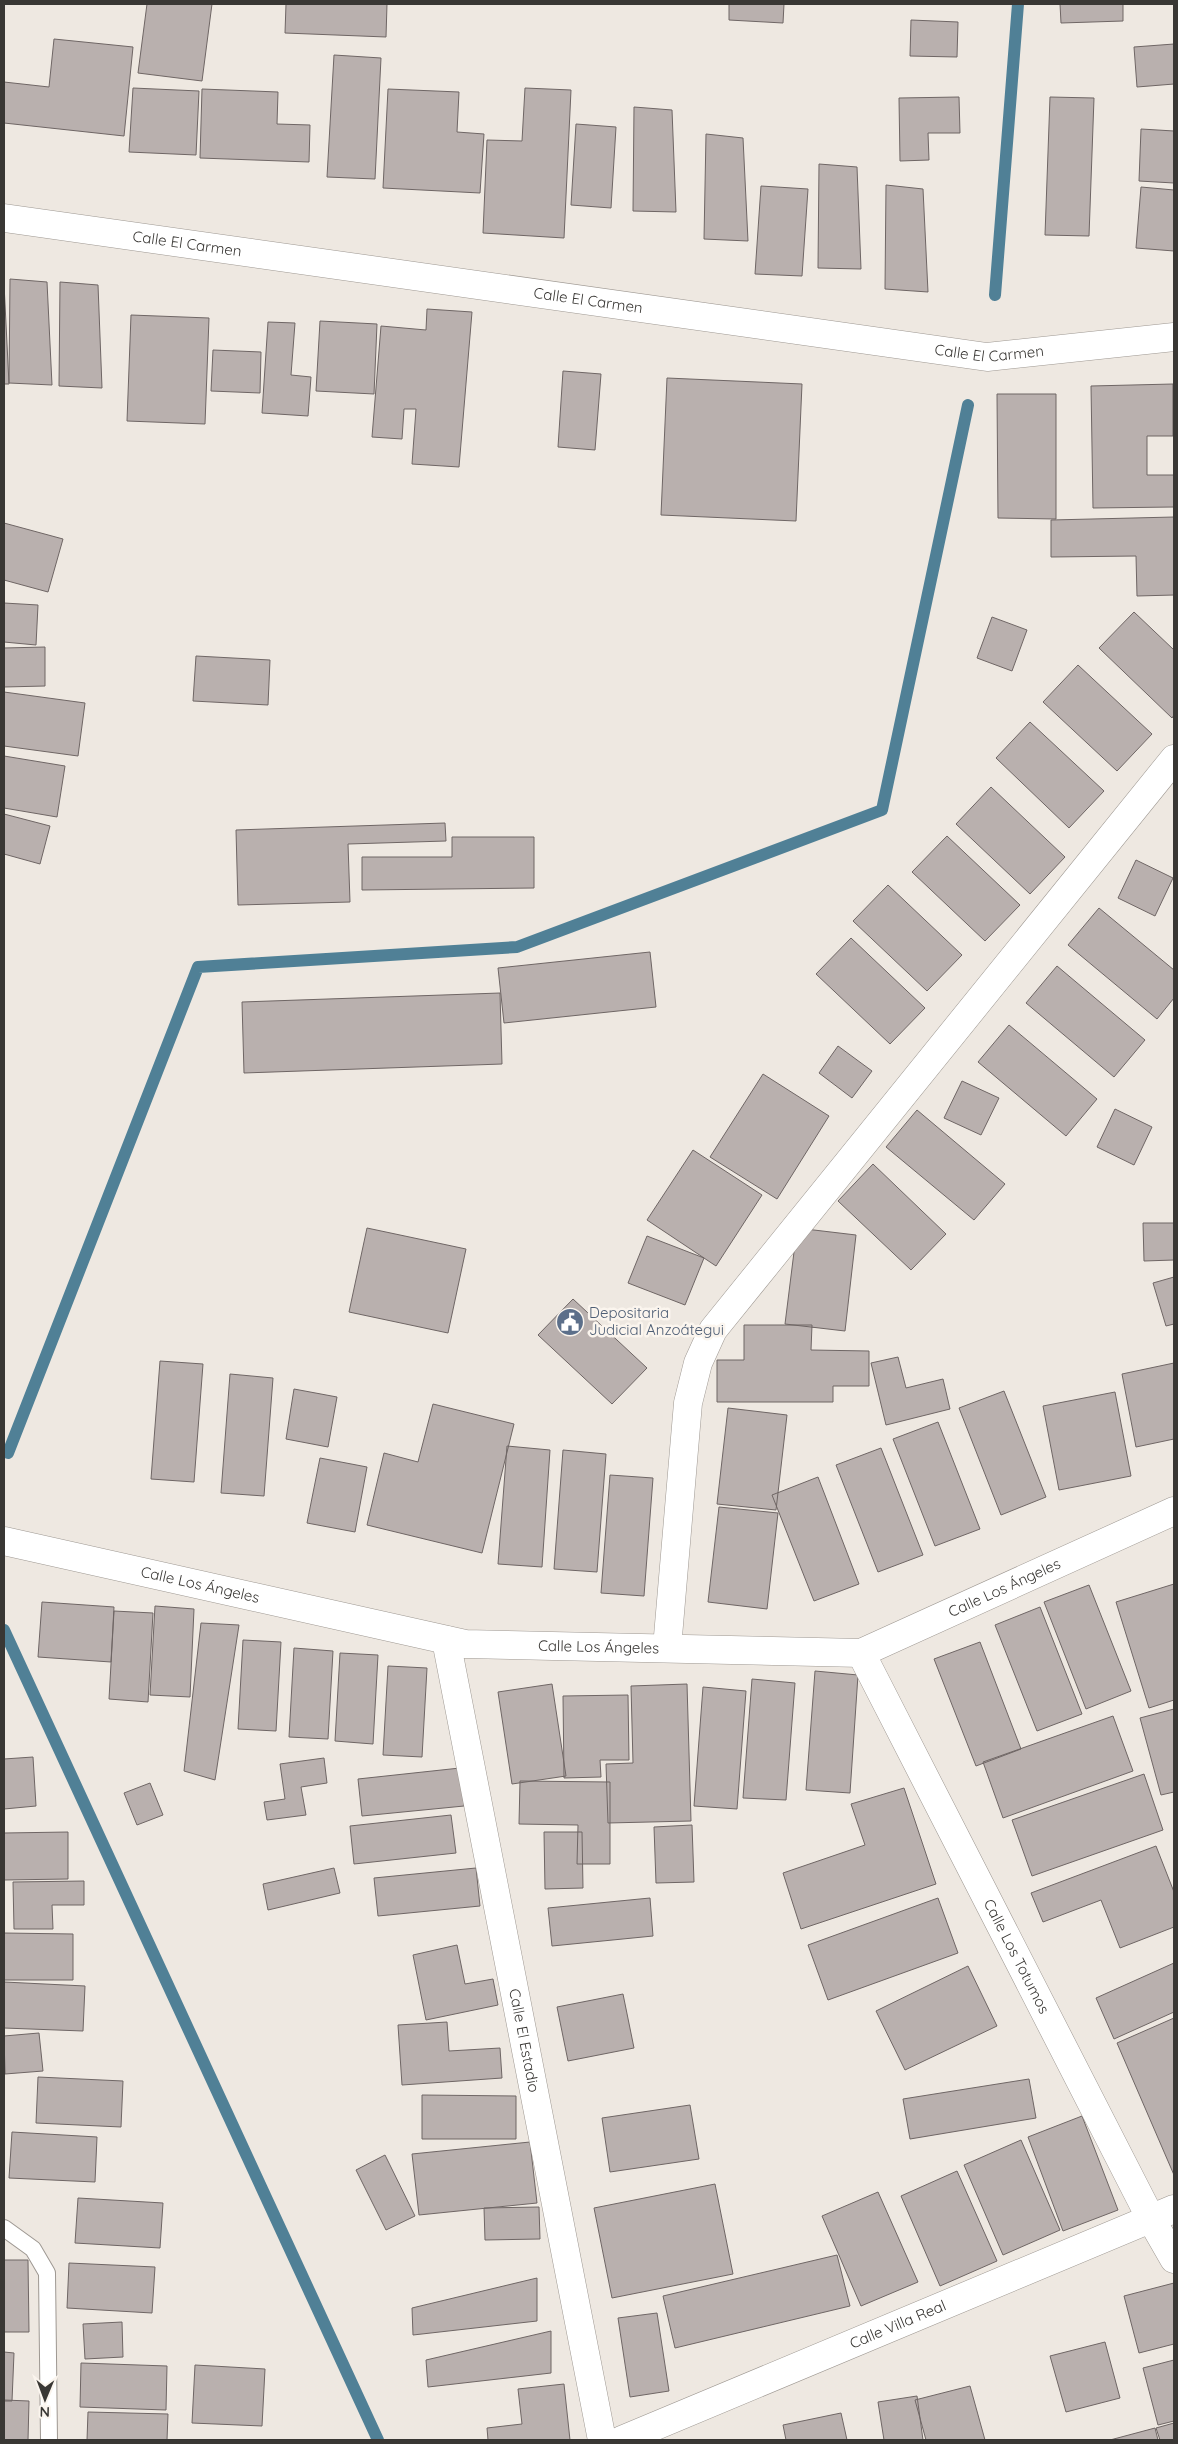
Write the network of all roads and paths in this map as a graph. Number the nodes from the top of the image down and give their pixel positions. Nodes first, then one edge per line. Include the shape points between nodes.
1 (4, 218) edge
2 (1174, 338) edge
3 (1174, 760) edge
4 (1174, 1511) edge
5 (4, 1542) edge
6 (446, 1640) junction
7 (667, 1648) junction
8 (861, 1653) junction
9 (1163, 2214) edge
10 (4, 2228) edge
11 (1174, 2259) edge
12 (49, 2440) edge
13 (602, 2440) edge
14 (622, 2440) edge

1 - 2 street, Calle El Carmen via 987,357
3 - 7 street via 713,1330 698,1363 688,1403
4 - 8 street, Calle Los Ángeles
5 - 6 street, Calle Los Ángeles
6 - 7 street, Calle Los Ángeles via 465,1644
6 - 13 street, Calle El Estadio
7 - 8 street, Calle Los Ángeles
8 - 9 street, Calle Los Totumos
9 - 11 street, Calle Los Totumos
9 - 14 street, Calle Villa Real
10 - 12 lane via 33,2249 46,2273

